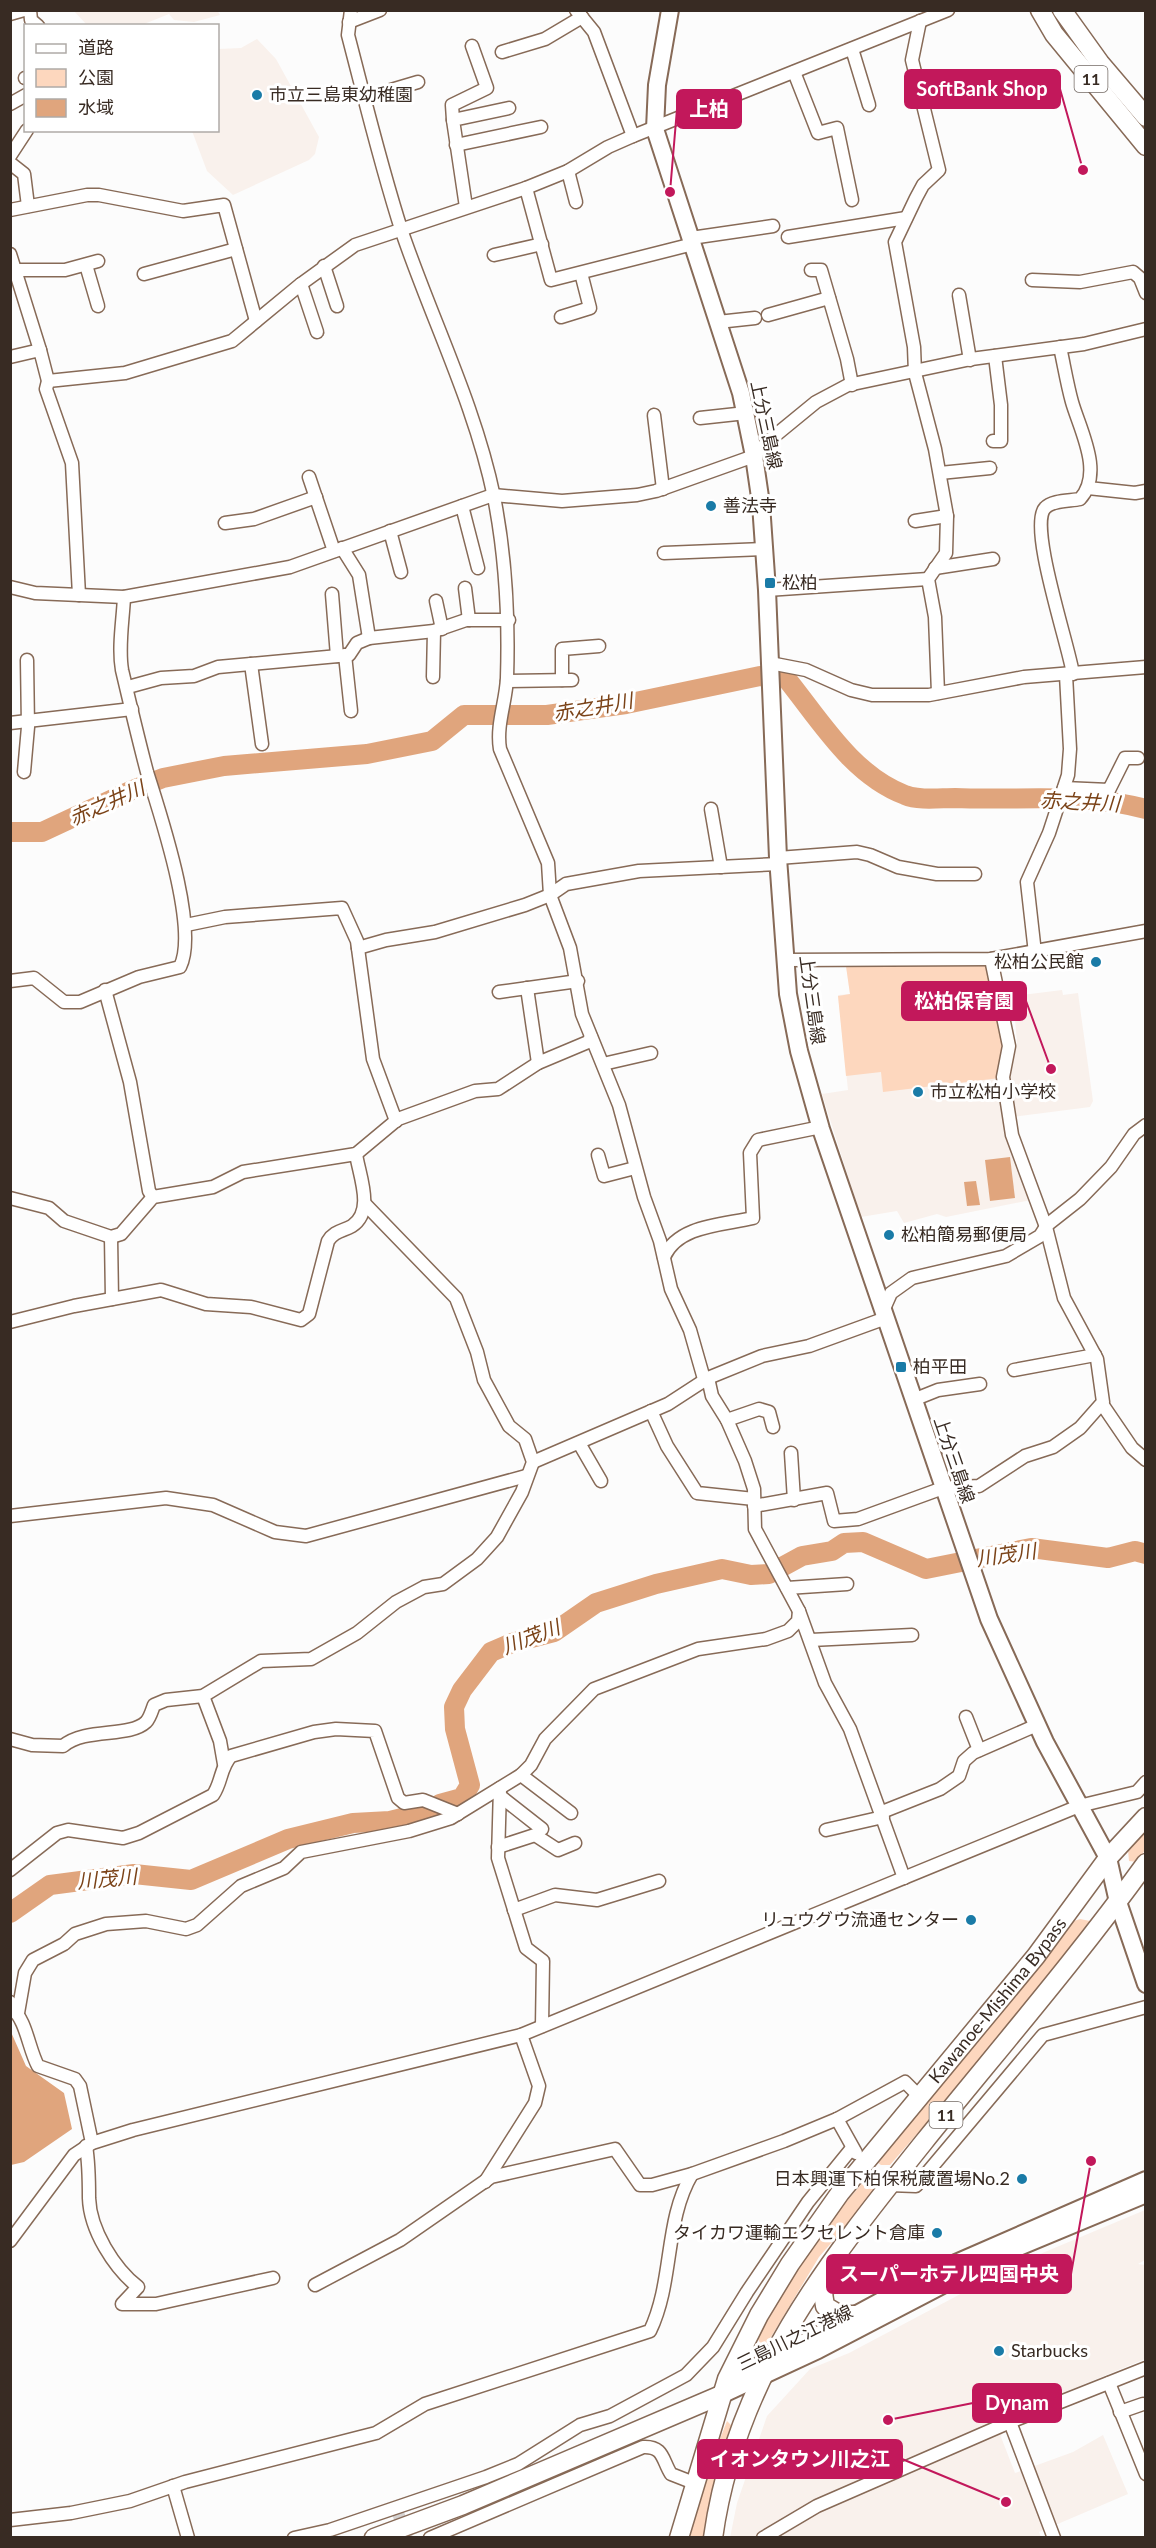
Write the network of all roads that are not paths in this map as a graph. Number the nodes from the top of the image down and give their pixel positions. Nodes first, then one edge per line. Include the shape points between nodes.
1 (24, 10) edge
2 (30, 10) edge
3 (380, 10) edge
4 (670, 10) edge
5 (948, 10) edge
6 (1040, 10) edge
7 (1062, 10) edge
8 (10, 14) edge
9 (579, 14) edge
10 (350, 16) edge
11 (920, 21) junction
12 (36, 24) edge
13 (472, 46) dead end
14 (852, 49) junction
15 (502, 52) dead end
16 (794, 72) junction
17 (418, 82) dead end
18 (24, 96) edge
19 (364, 98) junction
20 (10, 104) edge
21 (869, 105) dead end
22 (509, 108) dead end
23 (1146, 117) edge
24 (453, 120) junction
25 (541, 127) dead end
26 (655, 129) junction
27 (26, 132) edge
28 (633, 136) junction
29 (456, 145) junction
30 (1146, 146) edge
31 (10, 156) edge
32 (10, 163) edge
33 (568, 171) junction
34 (526, 188) junction
35 (852, 200) dead end
36 (576, 202) dead end
37 (28, 206) junction
38 (466, 207) junction
39 (10, 210) edge
40 (906, 218) junction
41 (773, 226) dead end
42 (402, 231) junction
43 (788, 237) dead end
44 (692, 241) junction
45 (542, 243) junction
46 (237, 249) junction
47 (10, 254) edge
48 (494, 255) dead end
49 (324, 266) junction
50 (15, 270) junction
51 (812, 270) dead end
52 (1133, 271) edge
53 (581, 273) junction
54 (144, 274) dead end
55 (1032, 280) dead end
56 (300, 284) junction
57 (1146, 293) edge
58 (959, 295) dead end
59 (829, 298) junction
60 (98, 306) dead end
61 (337, 306) dead end
62 (768, 315) dead end
63 (561, 316) dead end
64 (755, 318) dead end
65 (256, 321) junction
66 (718, 322) junction
67 (1146, 329) edge
68 (317, 332) dead end
69 (1060, 347) junction
70 (40, 350) junction
71 (995, 356) junction
72 (10, 357) edge
73 (970, 360) junction
74 (915, 373) junction
75 (48, 381) junction
76 (852, 385) junction
77 (746, 413) junction
78 (654, 415) dead end
79 (700, 418) dead end
80 (993, 441) dead end
81 (754, 456) junction
82 (990, 468) dead end
83 (940, 473) junction
84 (309, 477) dead end
85 (1088, 488) junction
86 (663, 489) junction
87 (1146, 491) edge
88 (494, 495) junction
89 (316, 497) junction
90 (462, 506) junction
91 (947, 516) junction
92 (915, 521) dead end
93 (225, 523) dead end
94 (390, 531) junction
95 (764, 549) junction
96 (338, 550) junction
97 (664, 553) dead end
98 (993, 559) dead end
99 (478, 568) dead end
100 (935, 568) junction
101 (400, 572) dead end
102 (928, 579) junction
103 (10, 587) edge
104 (465, 588) dead end
105 (766, 590) junction
106 (332, 594) dead end
107 (79, 595) junction
108 (124, 597) junction
109 (436, 601) dead end
110 (469, 620) junction
111 (509, 621) junction
112 (438, 630) junction
113 (369, 638) junction
114 (599, 646) dead end
115 (341, 656) junction
116 (27, 660) dead end
117 (770, 663) junction
118 (251, 664) junction
119 (1146, 667) edge
120 (1070, 675) junction
121 (434, 677) dead end
122 (507, 681) junction
123 (128, 687) junction
124 (938, 693) junction
125 (132, 709) junction
126 (351, 711) dead end
127 (27, 720) junction
128 (10, 723) edge
129 (262, 744) dead end
130 (1138, 758) dead end
131 (24, 772) dead end
132 (1064, 789) junction
133 (711, 809) dead end
134 (778, 861) junction
135 (721, 867) junction
136 (975, 874) dead end
137 (550, 896) junction
138 (186, 925) junction
139 (1146, 932) edge
140 (358, 948) junction
141 (1035, 953) junction
142 (991, 959) junction
143 (786, 960) junction
144 (10, 981) edge
145 (578, 981) junction
146 (527, 988) junction
147 (105, 990) junction
148 (499, 992) dead end
149 (591, 1037) junction
150 (651, 1053) dead end
151 (538, 1063) junction
152 (603, 1064) junction
153 (396, 1121) junction
154 (1146, 1125) edge
155 (821, 1127) junction
156 (356, 1154) junction
157 (598, 1155) dead end
158 (635, 1168) junction
159 (153, 1197) junction
160 (10, 1198) edge
161 (365, 1204) junction
162 (1046, 1227) junction
163 (111, 1237) junction
164 (664, 1257) junction
165 (112, 1299) junction
166 (884, 1314) junction
167 (10, 1322) edge
168 (1095, 1354) junction
169 (1014, 1370) dead end
170 (706, 1379) junction
171 (980, 1384) dead end
172 (913, 1400) junction
173 (1102, 1404) junction
174 (651, 1411) junction
175 (727, 1420) junction
176 (773, 1427) dead end
177 (579, 1443) junction
178 (791, 1453) dead end
179 (1146, 1460) edge
180 (533, 1462) junction
181 (526, 1476) junction
182 (601, 1481) dead end
183 (943, 1488) junction
184 (794, 1500) junction
185 (754, 1503) junction
186 (10, 1516) edge
187 (847, 1584) dead end
188 (787, 1588) junction
189 (799, 1611) junction
190 (912, 1635) dead end
191 (811, 1640) junction
192 (203, 1696) junction
193 (966, 1717) dead end
194 (1037, 1725) junction
195 (10, 1739) edge
196 (979, 1750) junction
197 (224, 1764) junction
198 (521, 1775) junction
199 (1146, 1782) edge
200 (500, 1792) junction
201 (1079, 1806) junction
202 (458, 1814) junction
203 (571, 1814) dead end
204 (882, 1814) junction
205 (1146, 1817) edge
206 (542, 1828) dead end
207 (826, 1830) dead end
208 (575, 1843) dead end
209 (498, 1847) junction
210 (1108, 1858) junction
211 (1146, 1863) edge
212 (10, 1870) edge
213 (904, 1878) junction
214 (659, 1881) dead end
215 (1118, 1902) junction
216 (514, 1910) junction
217 (1146, 1984) edge
218 (10, 2002) edge
219 (1146, 2007) edge
220 (18, 2013) junction
221 (542, 2026) junction
222 (521, 2035) junction
223 (919, 2096) junction
224 (837, 2119) junction
225 (89, 2145) junction
226 (852, 2148) junction
227 (866, 2162) junction
228 (692, 2174) junction
229 (1146, 2180) edge
230 (485, 2182) junction
231 (889, 2185) junction
232 (1146, 2194) edge
233 (10, 2241) edge
234 (273, 2278) dead end
235 (315, 2285) dead end
236 (858, 2315) junction
237 (1146, 2368) edge
238 (766, 2369) junction
239 (1108, 2383) junction
240 (724, 2387) junction
241 (1143, 2404) dead end
242 (1120, 2412) junction
243 (1010, 2422) junction
244 (1146, 2474) edge
245 (694, 2483) junction
246 (173, 2486) junction
247 (10, 2520) edge
248 (188, 2538) edge
249 (294, 2538) edge
250 (374, 2538) edge
251 (430, 2538) edge
252 (679, 2538) edge
253 (713, 2538) edge
254 (764, 2538) edge
255 (1054, 2538) edge

1 - 8 street
2 - 12 street
3 - 10 street
4 - 26 main road, 上分三島線 via 657,85
5 - 11 street
6 - 30 highway, 11 via 1054,34
7 - 23 highway, 11
9 - 15 street via 545,39
9 - 28 street via 594,32
10 - 19 street via 348,35
11 - 14 street
11 - 40 street via 912,60 939,170 923,185
13 - 24 street via 487,88 452,105
14 - 16 street
14 - 21 street
16 - 26 street
16 - 35 street via 810,127 818,133 837,128 844,138 853,181
17 - 19 street
18 - 20 street
19 - 42 street
22 - 24 street
24 - 29 street
25 - 29 street
26 - 28 street
26 - 44 main road, 上分三島線
27 - 31 street
28 - 33 street
29 - 38 street
32 - 37 street via 24,174
33 - 34 street
33 - 36 street
34 - 38 street
34 - 45 street
37 - 39 street
37 - 46 street via 99,195 183,212 224,205
38 - 42 street
40 - 43 street via 816,239
40 - 74 street via 896,242
41 - 44 street
42 - 49 street via 355,245
42 - 88 street via 475,427
44 - 53 street
44 - 66 main road, 上分三島線
45 - 48 street
45 - 53 street via 550,280
46 - 54 street
46 - 65 street
47 - 50 street
49 - 56 street
49 - 61 street
50 - 60 street via 65,270 92,263
50 - 70 street
51 - 59 street via 821,270
52 - 55 street via 1080,282
52 - 57 street
53 - 63 street via 590,308
56 - 65 street
56 - 68 street
58 - 73 street
59 - 62 street
59 - 76 street
64 - 66 street
65 - 75 street via 232,341 168,362 125,373
66 - 77 main road, 上分三島線
67 - 69 street
69 - 71 street
69 - 85 street via 1087,448
70 - 72 street
70 - 75 street
71 - 73 street
71 - 80 street via 1007,408 1001,441
73 - 74 street
74 - 76 street
74 - 83 street
75 - 107 street via 46,389 72,463
76 - 81 street via 816,402
77 - 79 street
77 - 81 main road, 上分三島線
78 - 86 street
81 - 86 street
81 - 95 main road, 上分三島線
82 - 83 street
83 - 91 street
84 - 89 street
85 - 87 street
85 - 120 street via 1080,499 1046,507 1041,517 1047,574 1071,655
86 - 88 street via 562,501
88 - 90 street
88 - 111 street via 506,561
89 - 93 street via 254,519
89 - 96 street
90 - 94 street
90 - 99 street
91 - 92 street
91 - 100 street via 948,547
94 - 96 street
94 - 101 street
95 - 97 street
95 - 105 main road, 上分三島線
96 - 108 street via 290,567
96 - 113 street via 358,575
98 - 100 street
100 - 102 street
102 - 105 street
102 - 124 street via 935,617
103 - 107 street
104 - 110 street
105 - 117 main road, 上分三島線
106 - 115 street
107 - 108 street
108 - 123 street via 121,657
109 - 112 street
110 - 111 street
110 - 112 street
111 - 122 street
112 - 113 street
112 - 121 street
113 - 115 street via 357,643 349,655
114 - 122 street via 562,649 567,680
115 - 118 street
115 - 126 street
116 - 127 street
117 - 124 street via 806,670 872,695
117 - 134 main road, 上分三島線
118 - 123 street
118 - 129 street
119 - 120 street
120 - 124 street via 1023,677
120 - 132 street via 1070,749
122 - 137 street via 500,749 548,863
123 - 125 street
125 - 127 street
125 - 138 street via 174,862
127 - 128 street
127 - 131 street
130 - 132 street via 1125,758 1109,790
132 - 141 street via 1027,882
133 - 135 street via 718,824
134 - 135 street
134 - 136 street via 857,852 898,867 937,874
134 - 143 main road, 上分三島線
135 - 137 street via 639,872 566,884
137 - 140 street via 435,932
137 - 145 street
138 - 140 street via 225,917 342,908
138 - 147 street via 186,956 180,967
139 - 141 street
140 - 153 street via 373,1059
141 - 142 street
142 - 143 street
142 - 162 street via 1010,1046 1003,1077 1009,1117
143 - 155 main road, 上分三島線 via 792,1022
144 - 147 street via 34,978 64,1002 80,1002
145 - 146 street
145 - 149 street via 582,1014
146 - 148 street
146 - 151 street
147 - 159 street via 130,1082
149 - 151 street via 573,1051
149 - 152 street
150 - 152 street
151 - 153 street via 498,1089 475,1091
152 - 158 street via 619,1105
153 - 156 street
154 - 162 street via 1134,1134 1088,1191
155 - 164 street via 758,1140 750,1153 753,1218 687,1233 669,1247
155 - 166 main road, 上分三島線
156 - 159 street via 243,1172 213,1187
156 - 161 street
157 - 158 street via 604,1176
158 - 164 street
159 - 163 street via 121,1234
160 - 163 street via 48,1208 64,1221
161 - 165 street via 356,1222 328,1241 309,1314 301,1320 251,1307 206,1304 167,1290
161 - 180 street via 456,1298 484,1380 509,1426 525,1439
162 - 166 street via 1040,1236 1006,1256 912,1278 891,1293
162 - 168 street via 1064,1298
163 - 165 street
164 - 170 street via 671,1289
165 - 167 street
166 - 170 street via 809,1346 762,1356
166 - 172 main road, 上分三島線
168 - 169 street
168 - 173 street
170 - 174 street
170 - 175 street
171 - 172 street via 938,1390
172 - 183 main road, 上分三島線
173 - 179 street via 1132,1448
173 - 183 street via 1080,1428 1053,1447 1025,1456 980,1486
174 - 177 street
174 - 185 street via 667,1446 697,1493
175 - 176 street via 759,1409 769,1412
175 - 185 street via 745,1461
177 - 180 street
177 - 182 street
178 - 184 street
180 - 181 street
181 - 186 street via 306,1536 275,1532 213,1505 166,1498
181 - 192 street via 522,1492 497,1537 477,1559 443,1584 424,1587 396,1602 357,1633 311,1659 261,1661
183 - 184 street via 842,1522 834,1521 827,1493
183 - 194 main road, 上分三島線 via 988,1619
184 - 185 street
185 - 188 street via 755,1528
187 - 188 street
188 - 189 street
189 - 191 street
189 - 198 street via 798,1621 788,1631 766,1639 698,1648 594,1689 545,1739
190 - 191 street
191 - 204 street via 825,1683 850,1728
192 - 195 street via 166,1700 154,1705 147,1721 138,1727 74,1737 63,1746 32,1745
192 - 197 street
193 - 196 street
194 - 196 street
194 - 201 main road, 上分三島線
196 - 204 street via 964,1761 959,1776 939,1790
197 - 202 street via 231,1756 314,1732 375,1731 398,1798 404,1803 423,1800
197 - 212 street via 213,1795 139,1833 123,1838 68,1830 57,1833
198 - 200 street
198 - 203 street
199 - 201 street via 1137,1792
200 - 202 street
200 - 206 street
200 - 209 street
201 - 210 main road, 上分三島線
201 - 213 street
202 - 220 street via 409,1831 301,1852 284,1868 241,1886 197,1925 186,1929 146,1921 106,1924 75,1934 33,1959 25,1973
204 - 207 street
204 - 213 street
205 - 210 highway, Kawanoe-Mishima Bypass / 11
208 - 209 street via 558,1851 535,1835
209 - 216 street
210 - 215 main road, 上分三島線
210 - 223 highway, Kawanoe-Mishima Bypass / 11 via 1036,1956
211 - 215 highway, Kawanoe-Mishima Bypass / 11
213 - 221 street
214 - 216 street via 597,1900 555,1895
215 - 217 main road, 上分三島線
215 - 231 highway, Kawanoe-Mishima Bypass / 11
216 - 221 street via 526,1948 543,1961
218 - 220 street
219 - 231 street via 1043,2035 916,2186
220 - 225 street via 38,2066 75,2079 80,2086
221 - 222 street
222 - 225 street via 133,2130
222 - 230 street via 539,2091
223 - 224 street via 905,2082
223 - 227 highway, Kawanoe-Mishima Bypass / 11
224 - 226 street
224 - 228 street
225 - 233 street via 70,2161
225 - 234 street via 89,2200 101,2241 114,2264 138,2287 122,2304 156,2304
226 - 227 street
226 - 249 street via 808,2202 713,2348 686,2376 610,2416 580,2426 518,2464 397,2511
227 - 240 highway, Kawanoe-Mishima Bypass / 11 via 790,2264 759,2314
228 - 230 street via 640,2185 615,2149 491,2177
228 - 246 street via 681,2193 664,2289 650,2331 425,2404 376,2433
229 - 236 main road, 三島川之江港線 via 933,2273
230 - 235 street via 390,2246
231 - 236 highway via 823,2293 831,2311
231 - 238 highway, Kawanoe-Mishima Bypass / 11 via 807,2295
232 - 238 main road, 三島川之江港線 via 1002,2254
236 - 238 main road, 三島川之江港線
237 - 239 street
238 - 240 main road, 三島川之江港線
238 - 253 highway, Kawanoe-Mishima Bypass / 11 via 732,2453
239 - 242 street
239 - 243 street
240 - 245 highway, Kawanoe-Mishima Bypass / 11
240 - 250 highway via 463,2505
241 - 242 street
242 - 244 street
243 - 254 street via 817,2506
243 - 255 street
245 - 251 street via 671,2474 660,2451 643,2447
245 - 252 highway, Kawanoe-Mishima Bypass / 11
246 - 247 street via 129,2501
246 - 248 street

